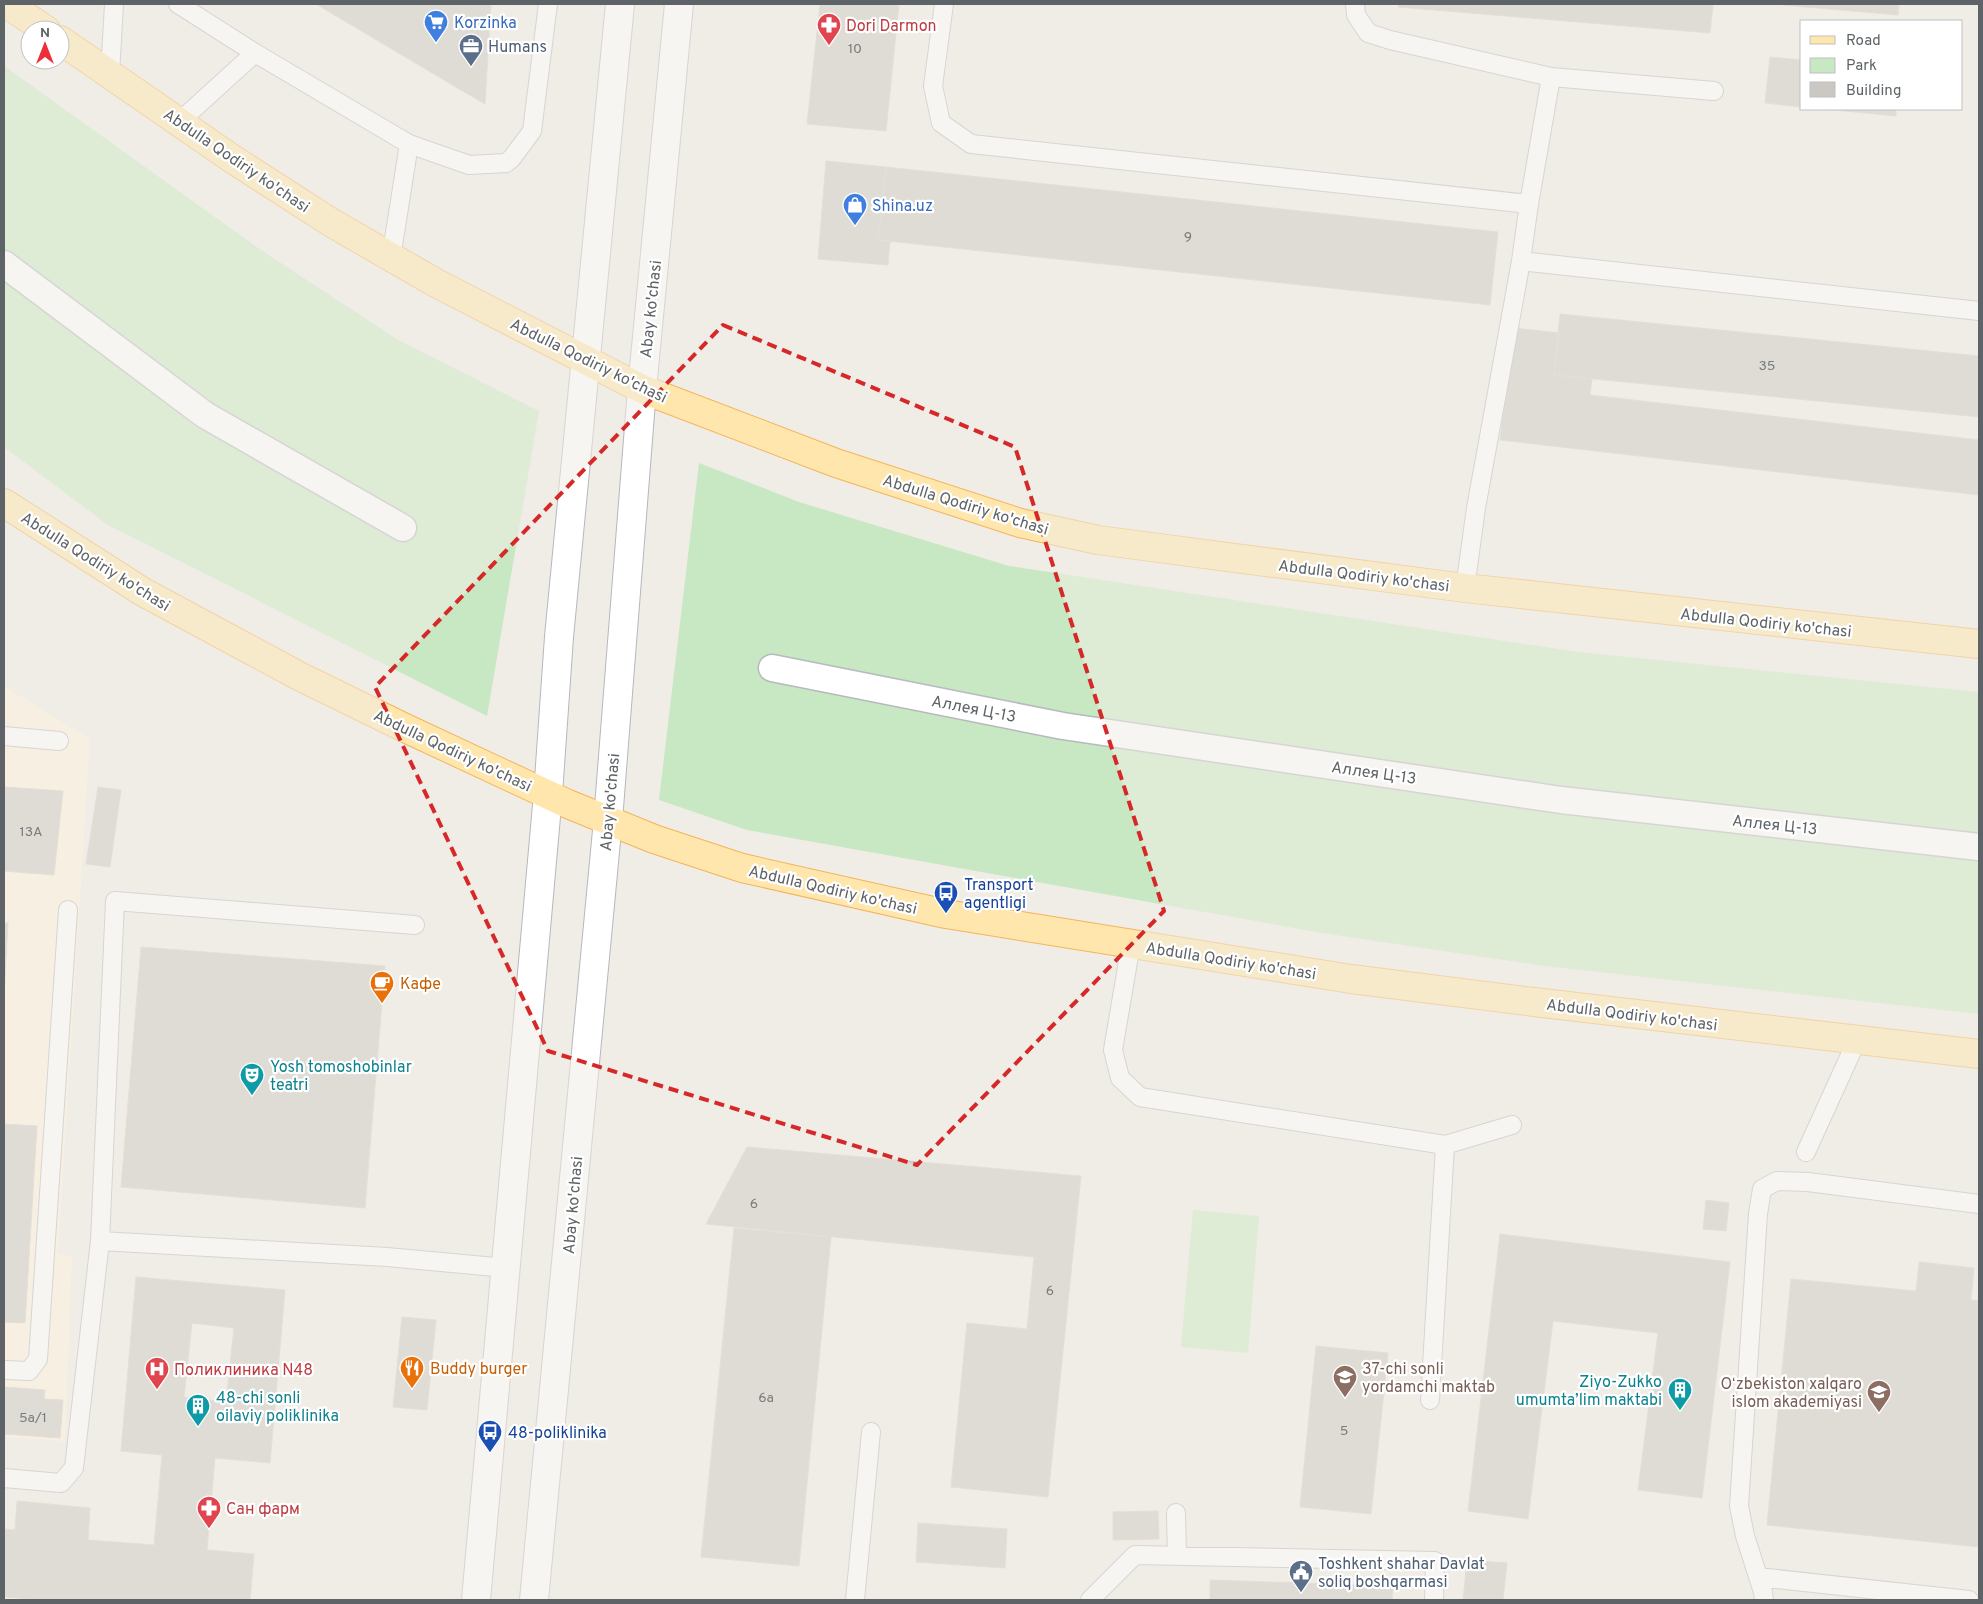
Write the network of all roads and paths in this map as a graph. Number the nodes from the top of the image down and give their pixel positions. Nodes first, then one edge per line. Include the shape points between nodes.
1 (7, 4) edge
2 (114, 4) edge
3 (178, 4) edge
4 (548, 4) edge
5 (620, 4) edge
6 (679, 4) edge
7 (944, 4) edge
8 (1355, 4) edge
9 (31, 20) edge
10 (70, 47) edge
11 (255, 53) junction
12 (110, 74) junction
13 (1551, 77) junction
14 (1714, 91) dead end
15 (179, 122) junction
16 (409, 144) junction
17 (1529, 204) junction
18 (392, 258) junction
19 (1521, 261) junction
20 (4, 264) edge
21 (1979, 312) edge
22 (586, 360) junction
23 (642, 389) junction
24 (4, 503) edge
25 (403, 528) dead end
26 (1464, 588) junction
27 (1979, 644) edge
28 (772, 668) dead end
29 (4, 736) edge
30 (59, 741) dead end
31 (548, 794) junction
32 (608, 820) junction
33 (1979, 847) edge
34 (68, 910) dead end
35 (415, 925) dead end
36 (1131, 944) junction
37 (1857, 1040) junction
38 (1979, 1054) edge
39 (1512, 1125) dead end
40 (1445, 1145) junction
41 (1806, 1152) dead end
42 (1979, 1204) edge
43 (100, 1242) junction
44 (506, 1268) junction
45 (4, 1370) edge
46 (1430, 1400) dead end
47 (872, 1432) dead end
48 (4, 1478) edge
49 (1176, 1513) dead end
50 (1177, 1556) junction
51 (1758, 1577) junction
52 (1888, 1596) edge
53 (1919, 1597) edge
54 (476, 1600) edge
55 (534, 1600) edge
56 (855, 1600) edge
57 (1090, 1600) edge
58 (1434, 1600) edge
59 (1764, 1600) edge
60 (1969, 1600) edge

1 - 9 main road
2 - 12 lane
3 - 11 lane
4 - 16 lane via 532,131 512,158 506,163 469,165
5 - 22 main road
6 - 23 main road, Abay ko'chasi
7 - 17 lane via 933,86 941,123 970,144
8 - 13 lane via 1356,15 1368,33
10 - 12 main road, Abdulla Qodiriy ko'chasi
11 - 15 lane
11 - 16 lane
12 - 15 main road, Abdulla Qodiriy ko'chasi
13 - 14 lane
13 - 17 lane
15 - 18 main road, Abdulla Qodiriy ko'chasi via 332,223
16 - 18 lane
17 - 19 lane
18 - 22 main road, Abdulla Qodiriy ko'chasi
19 - 21 lane
19 - 26 lane
20 - 25 street via 205,415
22 - 23 main road, Abdulla Qodiriy ko'chasi
22 - 31 main road via 560,627
23 - 26 main road, Abdulla Qodiriy ko'chasi via 836,463 1020,523 1098,540
23 - 32 main road, Abay ko'chasi
24 - 31 main road, Abdulla Qodiriy ko'chasi via 143,592 221,636 403,728
26 - 27 main road, Abdulla Qodiriy ko'chasi
28 - 33 street, Аллея Ц-13 via 1062,726 1561,800
29 - 30 lane
31 - 32 main road, Abdulla Qodiriy ko'chasi
31 - 44 main road
32 - 36 main road, Abdulla Qodiriy ko'chasi via 742,868 946,914
32 - 55 main road, Abay ko'chasi
34 - 45 lane via 38,1360 28,1371
35 - 43 lane via 115,901
36 - 37 main road, Abdulla Qodiriy ko'chasi via 1351,979
36 - 40 lane via 1112,1050 1120,1078 1140,1097
37 - 38 main road, Abdulla Qodiriy ko'chasi
37 - 41 lane
39 - 40 lane
40 - 46 lane
42 - 51 lane via 1808,1182 1777,1181 1762,1189 1739,1506
43 - 44 lane via 387,1257
43 - 48 lane via 74,1468 61,1483
44 - 54 main road
47 - 56 lane
49 - 50 lane
50 - 57 lane via 1135,1556
50 - 58 lane via 1435,1561
51 - 52 lane
51 - 59 lane
52 - 53 lane
53 - 60 lane

